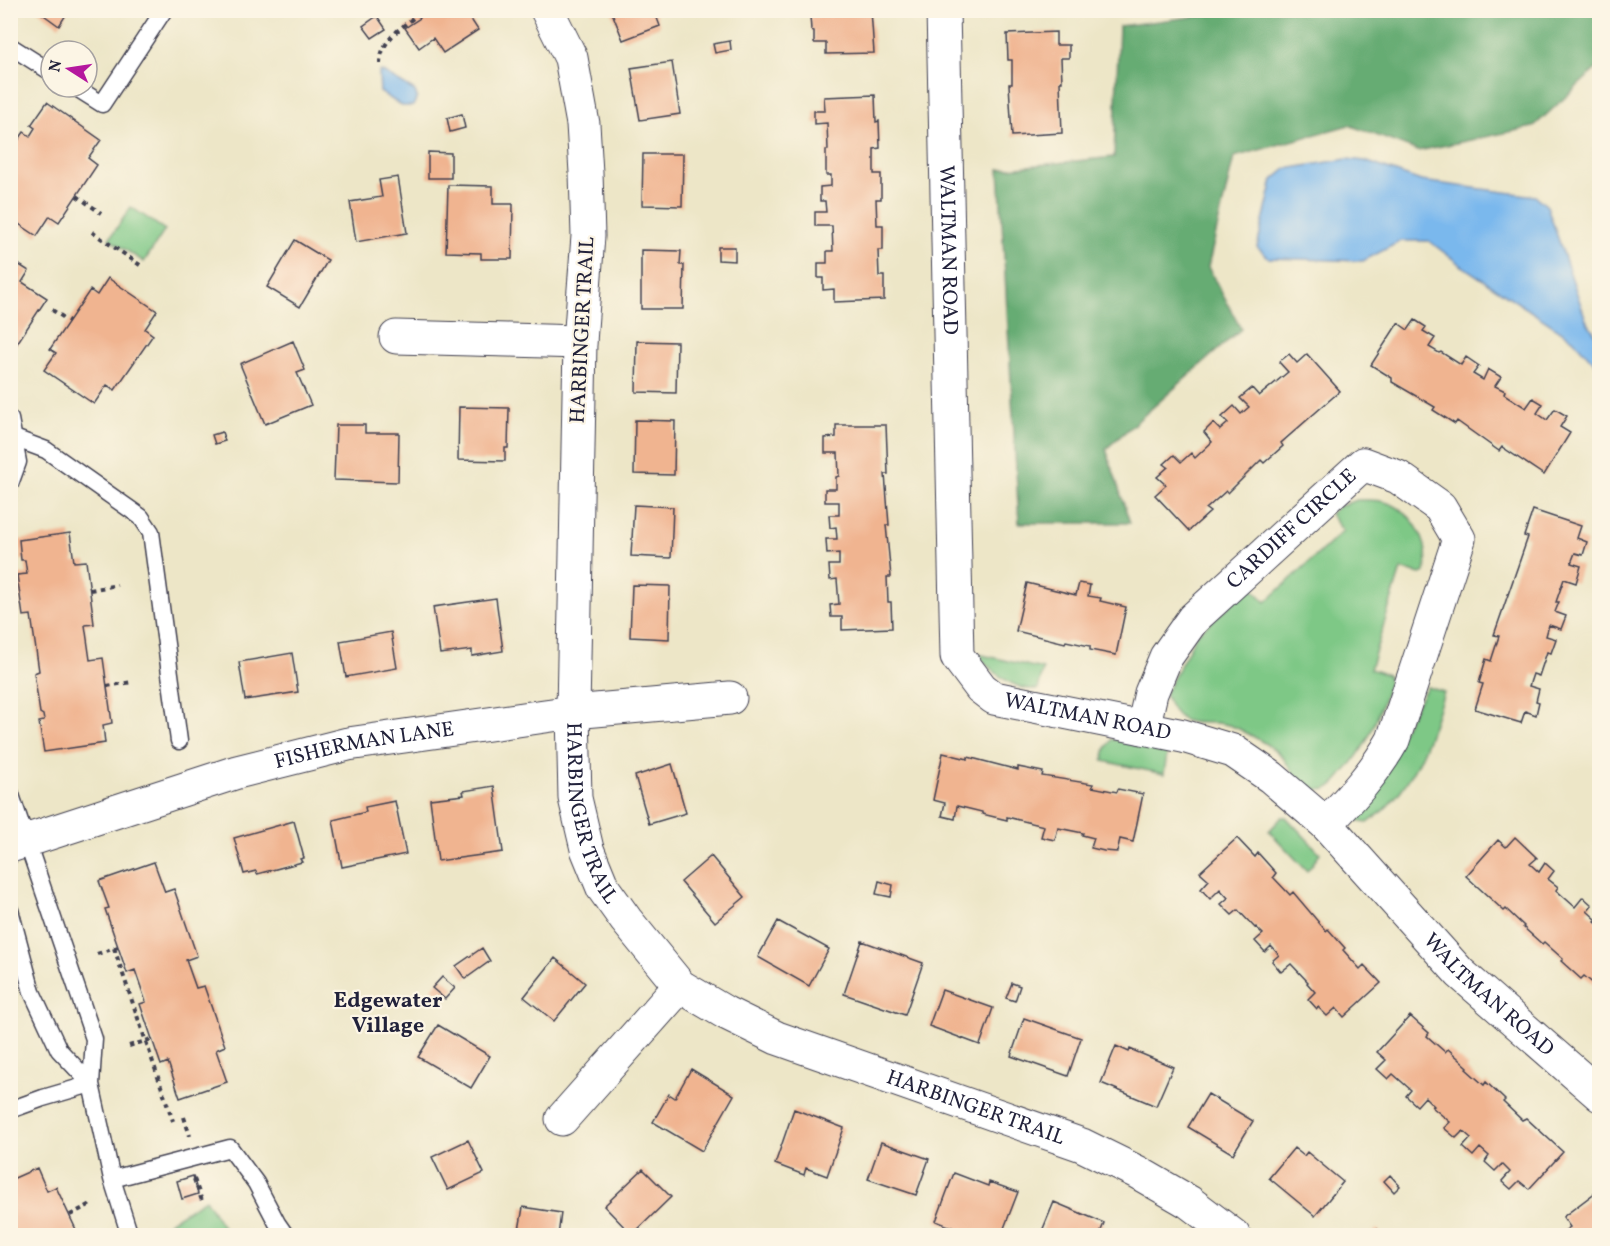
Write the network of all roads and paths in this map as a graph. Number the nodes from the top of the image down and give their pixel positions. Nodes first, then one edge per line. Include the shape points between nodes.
1 (164, 10) edge
2 (547, 10) edge
3 (943, 10) edge
4 (417, 15) dead end
5 (11, 48) edge
6 (380, 64) dead end
7 (39, 65) edge
8 (94, 99) edge
9 (76, 196) dead end
10 (101, 213) dead end
11 (93, 232) dead end
12 (140, 265) dead end
13 (52, 310) dead end
14 (69, 321) dead end
15 (396, 337) dead end
16 (580, 342) junction
17 (10, 419) edge
18 (14, 438) junction
19 (10, 484) edge
20 (117, 585) dead end
21 (90, 590) dead end
22 (132, 682) dead end
23 (107, 686) dead end
24 (730, 698) dead end
25 (573, 712) junction
26 (1143, 728) junction
27 (179, 741) dead end
28 (10, 792) edge
29 (1326, 824) junction
30 (18, 843) edge
31 (10, 910) edge
32 (97, 954) dead end
33 (680, 986) junction
34 (152, 1039) dead end
35 (145, 1041) junction
36 (129, 1046) dead end
37 (91, 1084) junction
38 (1599, 1095) edge
39 (10, 1110) edge
40 (562, 1119) dead end
41 (173, 1120) dead end
42 (112, 1179) junction
43 (91, 1204) dead end
44 (69, 1215) dead end
45 (130, 1236) edge
46 (286, 1236) edge
47 (1234, 1236) edge

1 - 8 lane via 102,104
2 - 16 street, HARBINGER TRAIL via 571,58 583,124 588,236
3 - 26 street, WALTMAN ROAD via 957,656 981,688 994,698
4 - 6 path via 383,46
5 - 7 lane
9 - 10 path
11 - 12 path
13 - 14 path
15 - 16 street
16 - 25 street, HARBINGER TRAIL
17 - 18 lane
18 - 19 lane via 18,462
18 - 27 lane via 46,450 141,517 151,532
20 - 21 path
22 - 23 path
24 - 25 street, FISHERMAN LANE
25 - 30 street, FISHERMAN LANE via 348,744 237,772
25 - 33 street, HARBINGER TRAIL via 575,798 587,849 603,888
26 - 29 street, WALTMAN ROAD via 1233,751 1271,777
26 - 29 street, CARDIFF CIRCLE via 1151,693 1166,657 1193,619 1363,464 1398,477 1440,507 1459,539 1393,740 1362,786
28 - 30 lane
29 - 38 street, WALTMAN ROAD via 1460,973
30 - 37 lane via 94,1039
31 - 37 lane via 32,992 59,1050
32 - 35 path via 116,948
33 - 40 street
33 - 47 street, HARBINGER TRAIL via 777,1038 1082,1145 1189,1202
34 - 35 path
35 - 36 path
35 - 41 path
37 - 39 lane
37 - 42 lane
42 - 45 lane
42 - 46 lane via 231,1148
43 - 44 path

